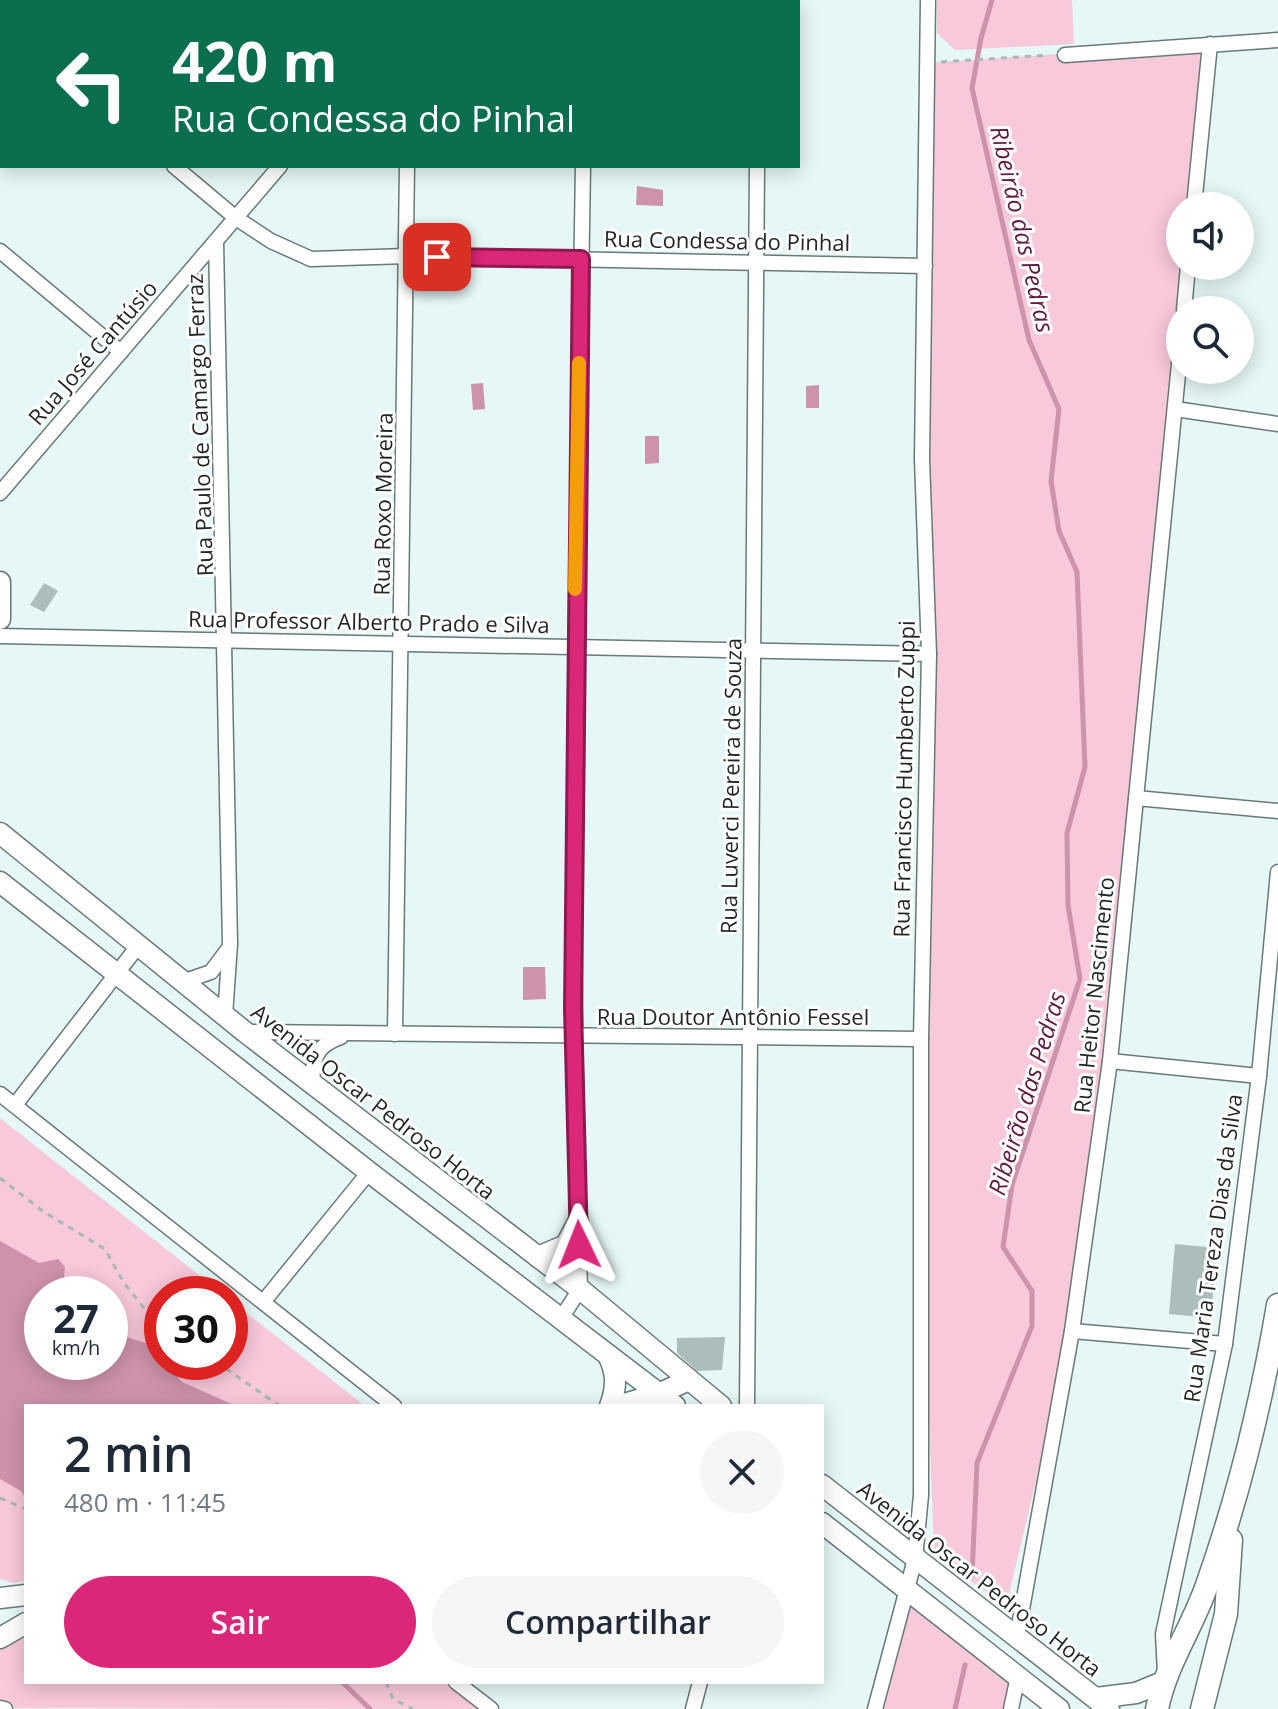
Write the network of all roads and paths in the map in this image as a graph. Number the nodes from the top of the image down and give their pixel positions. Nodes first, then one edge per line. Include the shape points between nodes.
1 (928, 0) edge
2 (1278, 40) edge
3 (1210, 44) junction
4 (1065, 55) joint
5 (949, 62) dead end
6 (176, 168) edge
7 (278, 168) edge
8 (407, 168) edge
9 (583, 168) edge
10 (757, 168) edge
11 (1195, 192) edge
12 (236, 218) junction
13 (216, 242) junction
14 (0, 251) edge
15 (408, 256) junction
16 (581, 259) junction
17 (757, 264) junction
18 (925, 266) junction
19 (121, 352) junction
20 (1177, 384) edge
21 (1175, 409) junction
22 (1278, 424) edge
23 (0, 493) edge
24 (0, 582) edge
25 (0, 619) edge
26 (0, 636) edge
27 (227, 638) junction
28 (401, 645) junction
29 (574, 647) junction
30 (754, 652) junction
31 (929, 654) junction
32 (1136, 798) junction
33 (1278, 811) edge
34 (0, 833) edge
35 (1278, 872) edge
36 (0, 882) edge
37 (230, 944) junction
38 (138, 946) junction
39 (115, 975) junction
40 (182, 982) junction
41 (225, 1016) junction
42 (245, 1032) junction
43 (352, 1033) junction
44 (395, 1034) junction
45 (749, 1035) junction
46 (573, 1038) junction
47 (921, 1039) junction
48 (1110, 1061) junction
49 (1259, 1076) junction
50 (312, 1084) junction
51 (0, 1094) edge
52 (15, 1105) junction
53 (369, 1172) junction
54 (0, 1178) edge
55 (578, 1222) junction
56 (538, 1257) junction
57 (580, 1289) junction
58 (264, 1301) junction
59 (1278, 1305) edge
60 (144, 1308) edge
61 (562, 1317) junction
62 (1072, 1331) junction
63 (1225, 1344) junction
64 (608, 1355) junction
65 (242, 1380) edge
66 (689, 1380) junction
67 (666, 1400) edge
68 (714, 1401) edge
69 (277, 1404) edge
70 (392, 1404) edge
71 (611, 1404) edge
72 (633, 1404) edge
73 (747, 1404) edge
74 (824, 1487) edge
75 (0, 1498) edge
76 (1233, 1503) junction
77 (24, 1508) edge
78 (824, 1525) edge
79 (915, 1559) junction
80 (905, 1588) junction
81 (24, 1595) edge
82 (0, 1598) edge
83 (24, 1624) edge
84 (1017, 1637) junction
85 (0, 1638) edge
86 (1018, 1676) junction
87 (1164, 1678) junction
88 (1069, 1681) junction
89 (387, 1684) edge
90 (459, 1684) edge
91 (699, 1684) edge
92 (1103, 1704) edge
93 (1054, 1705) edge
94 (413, 1709) edge
95 (491, 1709) edge
96 (693, 1709) edge
97 (875, 1709) edge
98 (1011, 1709) edge
99 (1157, 1709) edge
100 (1202, 1709) edge

1 - 18 street, Rua Francisco Humberto Zuppi
2 - 3 street
3 - 4 street
3 - 11 street
4 - 5 path
6 - 12 street, Rua Condessa do Pinhal
7 - 12 street, Rua José Cantúsio
8 - 15 street, Rua Roxo Moreira
9 - 16 street
10 - 17 street, Rua Luverci Pereira de Souza
12 - 13 street, Rua José Cantúsio
12 - 15 street, Rua Condessa do Pinhal via 311,259
13 - 19 street, Rua José Cantúsio
13 - 27 street, Rua Paulo de Camargo Ferraz
14 - 19 street
15 - 16 street, Rua Condessa do Pinhal
15 - 28 street, Rua Roxo Moreira
16 - 17 street, Rua Condessa do Pinhal
16 - 29 street
17 - 18 street, Rua Condessa do Pinhal
17 - 30 street, Rua Luverci Pereira de Souza
18 - 31 street, Rua Francisco Humberto Zuppi via 922,459
19 - 23 street, Rua José Cantúsio
20 - 21 street, Rua Heitor Nascimento
21 - 22 street
21 - 32 street, Rua Heitor Nascimento
24 - 25 main road
26 - 27 street, Rua Professor Alberto Prado e Silva
27 - 28 street, Rua Professor Alberto Prado e Silva
27 - 37 street, Rua Paulo de Camargo Ferraz
28 - 29 street, Rua Professor Alberto Prado e Silva
28 - 44 street, Rua Roxo Moreira
29 - 30 street, Rua Professor Alberto Prado e Silva
29 - 46 street
30 - 31 street, Rua Professor Alberto Prado e Silva
30 - 45 street, Rua Luverci Pereira de Souza
31 - 47 street, Rua Francisco Humberto Zuppi
32 - 33 street
32 - 48 street, Rua Heitor Nascimento
34 - 38 main road, Avenida Oscar Pedroso Horta
35 - 49 street, Rua Maria Tereza Dias da Silva
36 - 39 main road
37 - 40 street via 211,972
37 - 41 street, Rua Paulo de Camargo Ferraz
38 - 39 street
38 - 40 main road, Avenida Oscar Pedroso Horta
39 - 52 street
39 - 53 main road
40 - 41 main road, Avenida Oscar Pedroso Horta
41 - 42 main road, Avenida Oscar Pedroso Horta
42 - 43 street, Rua Doutor Antônio Fessel
42 - 50 main road, Avenida Oscar Pedroso Horta
43 - 44 street, Rua Doutor Antônio Fessel
43 - 50 street, Rua Doutor Antônio Fessel via 317,1051
44 - 46 street, Rua Doutor Antônio Fessel
45 - 46 street, Rua Doutor Antônio Fessel
45 - 47 street, Rua Doutor Antônio Fessel
45 - 73 street, Rua Luverci Pereira de Souza
46 - 55 street
47 - 79 street, Rua Francisco Humberto Zuppi via 921,1507
48 - 49 street
48 - 62 street, Rua Heitor Nascimento
49 - 63 street, Rua Maria Tereza Dias da Silva
50 - 56 main road, Avenida Oscar Pedroso Horta
51 - 52 street
52 - 58 street
53 - 58 street
53 - 61 main road
54 - 60 path via 105,1249
55 - 56 main road via 566,1245
55 - 57 street
56 - 57 main road, Avenida Oscar Pedroso Horta
57 - 61 street
57 - 66 main road, Avenida Oscar Pedroso Horta
58 - 70 street
59 - 76 main road
61 - 64 main road
62 - 63 street
62 - 84 street, Rua Heitor Nascimento
63 - 87 street, Rua Maria Tereza Dias da Silva via 1163,1634
64 - 67 main road
64 - 71 main road via 616,1384
65 - 69 path
66 - 67 main road
66 - 68 main road, Avenida Oscar Pedroso Horta
67 - 72 main road
74 - 79 main road, Avenida Oscar Pedroso Horta
75 - 77 path
76 - 87 main road via 1198,1612
76 - 100 main road via 1226,1614
78 - 80 main road
79 - 80 street, Rua Francisco Humberto Zuppi
79 - 84 main road, Avenida Oscar Pedroso Horta
80 - 86 main road
80 - 97 street, Rua Francisco Humberto Zuppi
81 - 82 main road
83 - 85 main road
84 - 88 main road, Avenida Oscar Pedroso Horta
86 - 93 main road
86 - 98 street
87 - 92 main road
87 - 99 main road
88 - 92 main road, Avenida Oscar Pedroso Horta
88 - 93 main road
89 - 94 path via 393,1699
90 - 95 street
91 - 96 street

